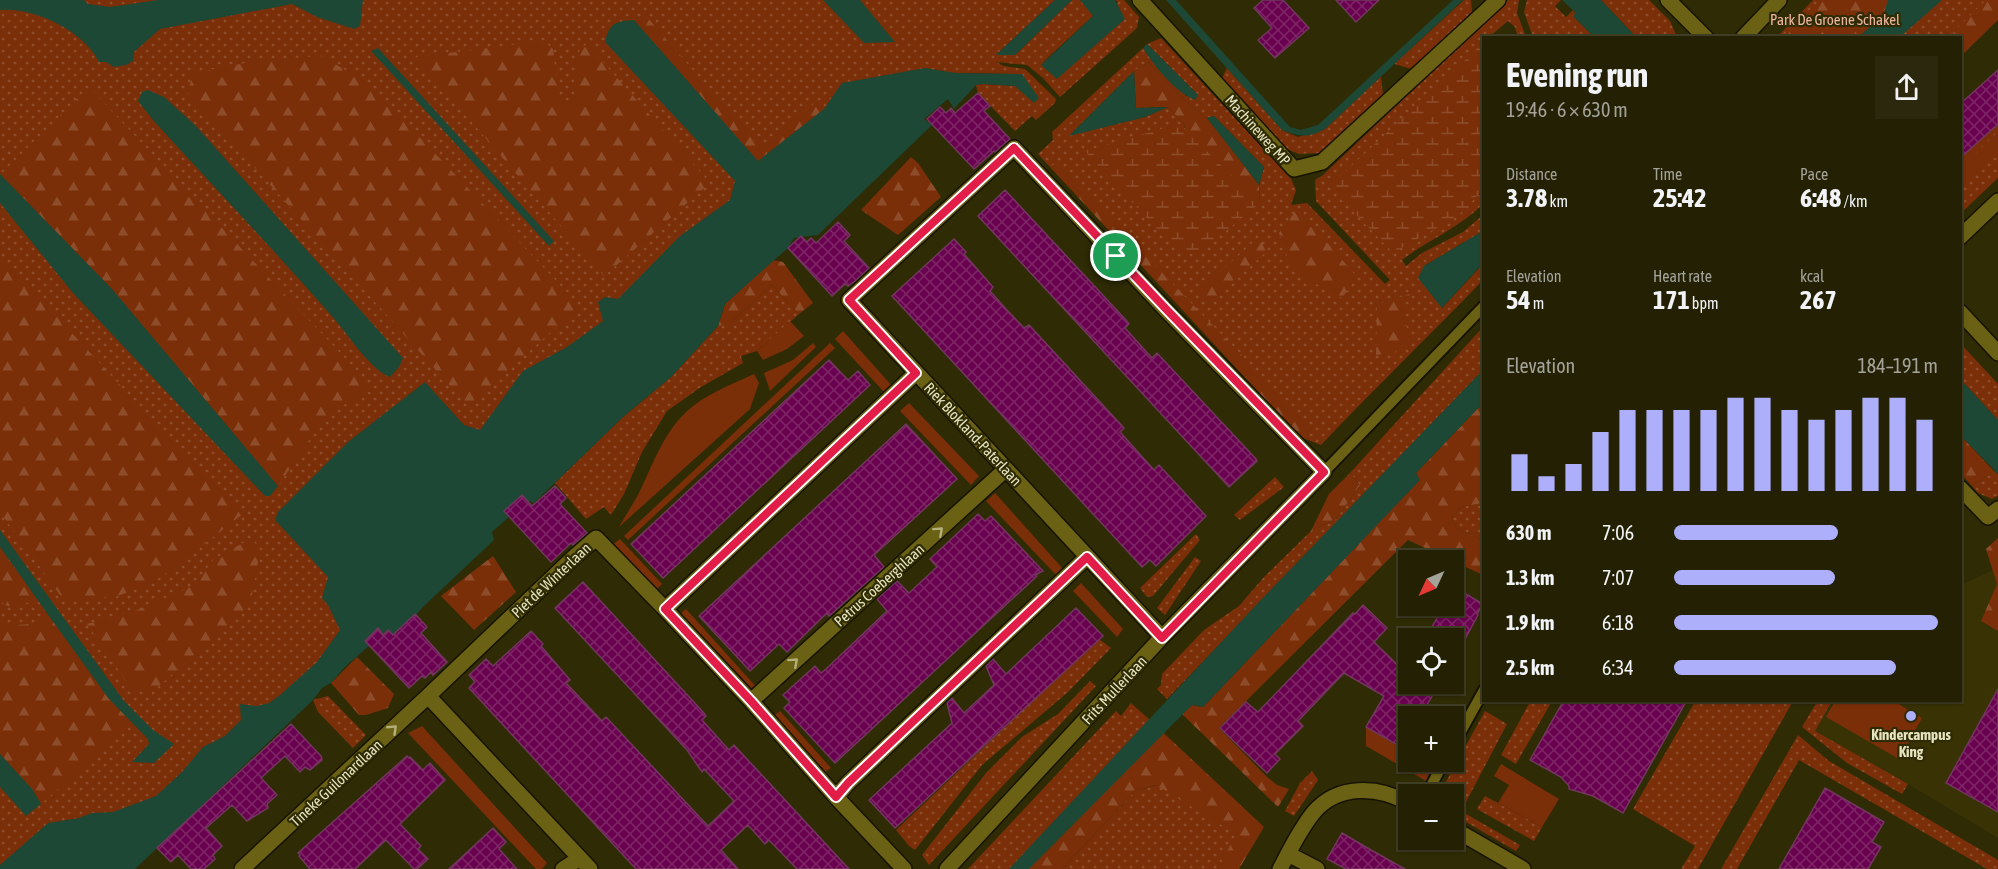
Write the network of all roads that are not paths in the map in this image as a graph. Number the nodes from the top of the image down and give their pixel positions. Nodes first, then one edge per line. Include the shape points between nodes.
1 (1140, 0) edge
2 (1498, 0) edge
3 (1668, 0) edge
4 (1779, 0) edge
5 (1704, 36) edge
6 (1745, 36) edge
7 (1998, 201) edge
8 (1962, 235) edge
9 (1482, 308) edge
10 (1962, 314) edge
11 (1998, 353) edge
12 (916, 373) junction
13 (1006, 469) junction
14 (1324, 472) junction
15 (1962, 490) edge
16 (1998, 509) edge
17 (1087, 557) junction
18 (665, 609) junction
19 (1162, 638) junction
20 (1482, 694) edge
21 (428, 696) junction
22 (751, 701) junction
23 (1464, 726) edge
24 (836, 797) junction
25 (1398, 799) edge
26 (1464, 835) edge
27 (1291, 850) junction
28 (585, 863) edge
29 (242, 869) edge
30 (563, 869) edge
31 (904, 869) edge
32 (947, 869) edge
33 (1280, 869) edge
34 (1317, 869) edge
35 (1523, 869) edge

1 - 2 street, Machineweg MP via 1294,169 1322,162
3 - 5 street
4 - 6 street
7 - 8 street
9 - 14 lane, Frits Mullerlaan
10 - 11 street
12 - 13 street, Riek Blokland-Paterlaan
12 - 14 street, Riek Blokland-Paterlaan via 849,300 1014,148
12 - 18 street
13 - 17 street, Riek Blokland-Paterlaan
22 -> 13 street, Petrus Coeberghlaan
14 - 19 street, Frits Mullerlaan
15 - 16 street via 1988,517
17 - 19 street, Riek Blokland-Paterlaan
17 - 24 street
18 - 21 street, Piet de Winterlaan via 596,538
18 - 22 street, Piet de Winterlaan
19 - 32 street, Frits Mullerlaan
20 - 23 lane
21 - 28 street
29 -> 21 street, Tineke Guilonardlaan
22 - 24 street, Piet de Winterlaan
24 - 31 street, Piet de Winterlaan
25 - 27 street via 1371,789 1349,790 1327,800 1313,813
26 - 35 street
27 - 33 street
27 - 34 street
28 - 30 street

